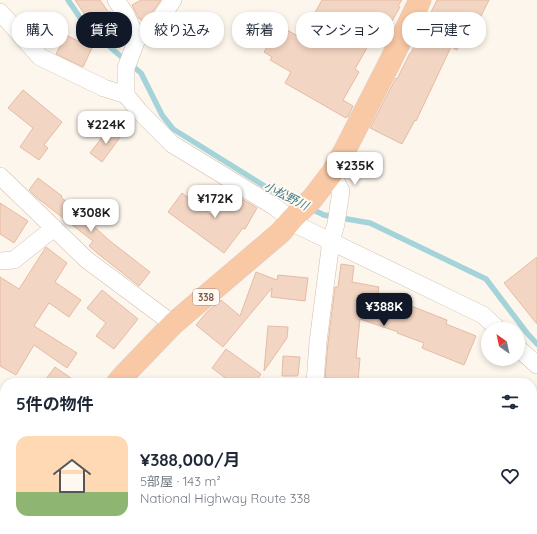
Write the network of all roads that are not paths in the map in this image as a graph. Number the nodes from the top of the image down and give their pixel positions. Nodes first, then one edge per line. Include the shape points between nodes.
1 (116, 0) edge
2 (173, 0) edge
3 (420, 0) edge
4 (0, 12) edge
5 (131, 53) junction
6 (126, 94) junction
7 (332, 172) junction
8 (0, 176) edge
9 (294, 216) junction
10 (54, 228) junction
11 (331, 240) junction
12 (0, 261) edge
13 (490, 322) edge
14 (173, 324) junction
15 (525, 354) edge
16 (537, 365) edge
17 (122, 378) edge
18 (315, 378) edge

1 - 5 street via 126,15
2 - 5 street
3 - 7 highway, 338
4 - 6 street via 40,57 104,88
5 - 6 street
6 - 9 street via 172,144
7 - 9 highway, 338 via 312,199
7 - 11 street via 341,191
8 - 10 street
9 - 11 street via 299,226
9 - 14 highway, 338 via 280,233
10 - 12 street via 14,260
10 - 14 street via 87,260
11 - 13 street via 483,315
11 - 18 street
14 - 17 highway, 338
15 - 16 street

